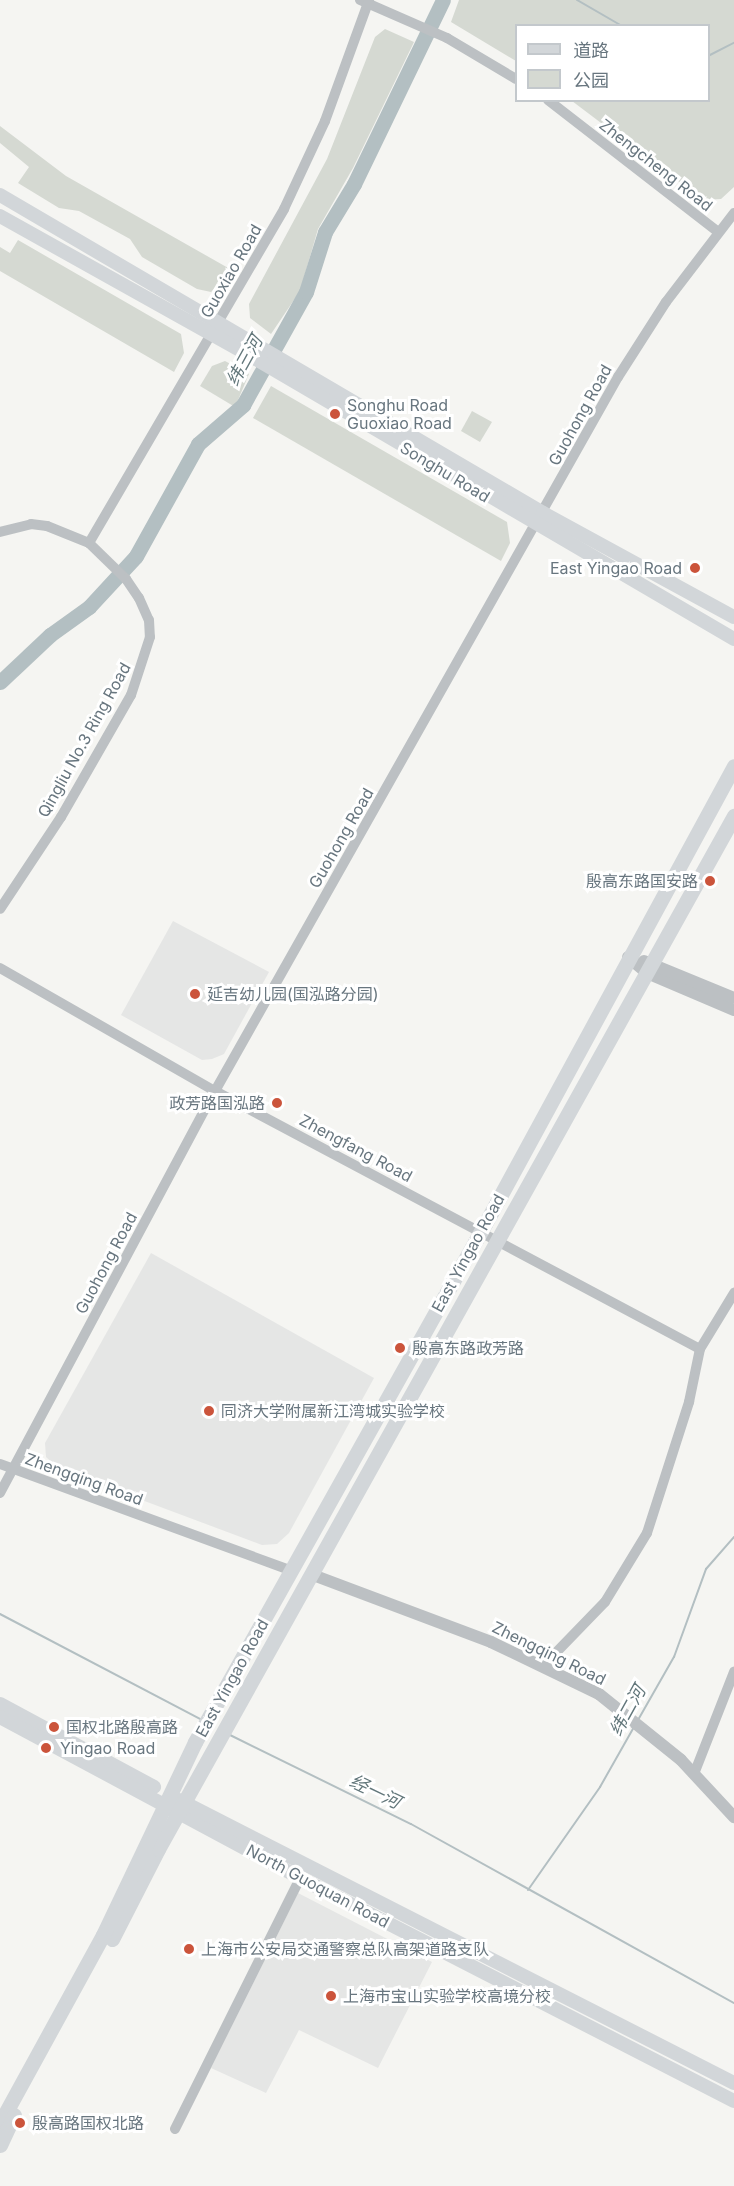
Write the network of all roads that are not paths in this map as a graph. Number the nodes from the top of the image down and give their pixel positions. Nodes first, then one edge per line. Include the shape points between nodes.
1 (365, 1) edge
2 (515, 78) edge
3 (551, 102) edge
4 (0, 195) edge
5 (734, 213) edge
6 (0, 216) edge
7 (718, 232) junction
8 (219, 321) junction
9 (212, 334) junction
10 (260, 353) junction
11 (540, 519) junction
12 (0, 532) edge
13 (89, 543) junction
14 (734, 617) edge
15 (734, 639) edge
16 (734, 766) edge
17 (734, 816) edge
18 (0, 909) edge
19 (628, 957) junction
20 (0, 968) edge
21 (649, 968) junction
22 (734, 998) edge
23 (734, 1010) edge
24 (215, 1090) junction
25 (480, 1233) junction
26 (497, 1242) junction
27 (734, 1293) edge
28 (700, 1349) junction
29 (0, 1464) edge
30 (12, 1470) junction
31 (0, 1493) edge
32 (293, 1570) junction
33 (313, 1575) junction
34 (543, 1666) junction
35 (734, 1672) edge
36 (0, 1704) edge
37 (0, 1717) edge
38 (694, 1774) junction
39 (166, 1798) junction
40 (183, 1808) junction
41 (734, 1817) edge
42 (300, 1878) junction
43 (734, 2083) edge
44 (734, 2101) edge
45 (0, 2123) edge
46 (175, 2129) dead end
47 (0, 2145) edge

1 - 2 street via 447,38
1 - 8 street, Guoxiao Road via 306,166
3 - 7 street, Zhengcheng Road
4 - 8 main road, Songhu Road
5 - 7 street, Guohong Road
6 - 9 main road, Songhu Road
7 - 11 street, Guohong Road via 644,335
8 - 9 street, Guoxiao Road
8 - 10 main road, Songhu Road
9 - 10 main road, Songhu Road
9 - 13 street, Guoxiao Road
10 - 11 main road, Songhu Road
11 - 14 main road, Songhu Road
11 - 15 main road, Songhu Road
11 - 24 street, Guohong Road
12 - 13 street, Qingliu No.3 Ring Road via 31,524 47,526
13 - 18 street, Qingliu No.3 Ring Road via 139,598 149,620 150,637 137,680 61,817
16 - 19 main road, East Yingao Road
17 - 21 main road, East Yingao Road
19 - 21 street
19 - 25 main road, East Yingao Road
20 - 24 street, Zhengfang Road
21 - 22 street
21 - 23 street
21 - 26 main road, East Yingao Road
24 - 25 street, Zhengfang Road
24 - 30 street, Guohong Road
25 - 26 street, Zhengfang Road
25 - 32 main road, East Yingao Road
26 - 28 street, Zhengfang Road
26 - 33 main road, East Yingao Road
27 - 28 street
28 - 34 street via 689,1402 647,1533 605,1602
29 - 30 street, Zhengqing Road
30 - 31 street, Guohong Road
30 - 32 street, Zhengqing Road
32 - 39 main road, East Yingao Road
33 - 34 street, Zhengqing Road via 491,1642
33 - 40 main road, East Yingao Road
34 - 38 street, Zhengqing Road via 599,1694
35 - 38 street
36 - 39 main road, North Guoquan Road
37 - 39 main road, North Guoquan Road
38 - 41 street, Zhengqing Road
39 - 40 main road, North Guoquan Road
39 - 45 main road via 103,1935
40 - 42 main road, North Guoquan Road
40 - 43 main road, North Guoquan Road
40 - 47 main road via 33,2076
42 - 44 main road, North Guoquan Road
42 - 46 street

